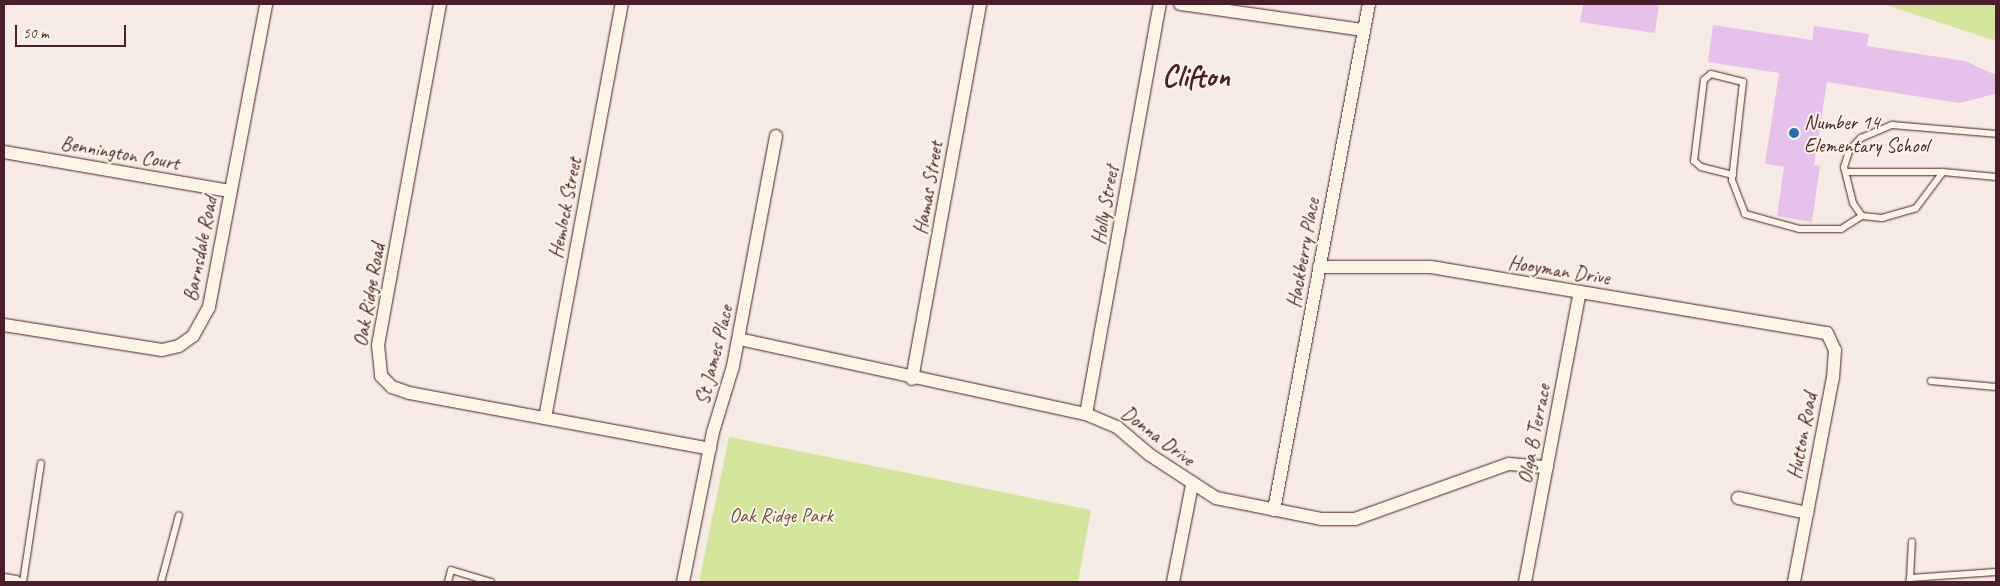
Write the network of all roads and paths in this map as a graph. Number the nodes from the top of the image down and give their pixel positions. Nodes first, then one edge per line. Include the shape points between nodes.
1 (266, 4) edge
2 (440, 4) edge
3 (622, 4) edge
4 (980, 4) edge
5 (1160, 4) edge
6 (1180, 4) edge
7 (1368, 4) edge
8 (1363, 30) junction
9 (1996, 134) edge
10 (776, 136) dead end
11 (4, 152) edge
12 (1846, 172) junction
13 (1943, 172) junction
14 (1733, 175) junction
15 (1996, 178) edge
16 (230, 190) junction
17 (1862, 216) junction
18 (1319, 267) junction
19 (1580, 292) junction
20 (1793, 324) joint
21 (4, 325) edge
22 (739, 339) junction
23 (912, 379) junction
24 (1930, 382) dead end
25 (1996, 388) edge
26 (1086, 414) junction
27 (545, 418) junction
28 (710, 449) junction
29 (42, 463) dead end
30 (1547, 467) junction
31 (1192, 485) junction
32 (1738, 498) dead end
33 (1274, 510) junction
34 (1807, 513) junction
35 (178, 515) dead end
36 (1912, 542) dead end
37 (1996, 572) edge
38 (4, 580) edge
39 (1910, 580) edge
40 (16, 582) edge
41 (23, 582) edge
42 (161, 582) edge
43 (448, 582) edge
44 (491, 582) edge
45 (683, 582) edge
46 (1172, 582) edge
47 (1526, 582) edge
48 (1794, 582) edge

1 - 16 street, Barnsdale Road
2 - 27 street, Oak Ridge Road via 378,345 380,376 392,387 409,393
3 - 27 street, Hemlock Street
4 - 23 street, Hamas Street
5 - 26 street, Holly Street
6 - 8 street
7 - 8 street, Hackberry Place
8 - 18 street, Hackberry Place
9 - 12 lane via 1892,125 1861,138 1850,149
10 - 22 street, St James Place
11 - 16 street, Bennington Court
12 - 13 lane
12 - 17 lane via 1853,202
13 - 15 lane
13 - 17 lane via 1916,208 1882,218
14 - 14 lane via 1743,82 1711,74 1704,80 1694,161 1701,167
14 - 17 lane via 1738,205 1745,214 1799,229 1829,231
16 - 21 street, Barnsdale Road via 209,307 193,336 179,346 144,348
18 - 19 street, Hooyman Drive via 1431,267
18 - 33 street, Hackberry Place
19 - 20 street, Hooyman Drive
19 - 30 street, Olga B Terrace
20 - 34 street, Hutton Road via 1827,333 1834,350
22 - 23 street, Donna Drive
22 - 28 street, St James Place
23 - 26 street, Donna Drive
24 - 25 lane
26 - 31 street, Donna Drive via 1117,427
27 - 28 street, Oak Ridge Road
28 - 45 street, St James Place
29 - 41 lane
30 - 33 street, Donna Drive via 1509,464 1339,522
30 - 47 street, Olga B Terrace
31 - 33 street, Donna Drive via 1216,498
31 - 46 street
32 - 34 street
34 - 48 street, Hutton Road
35 - 42 lane
36 - 39 lane
37 - 39 lane
38 - 40 street
43 - 44 lane via 451,570

